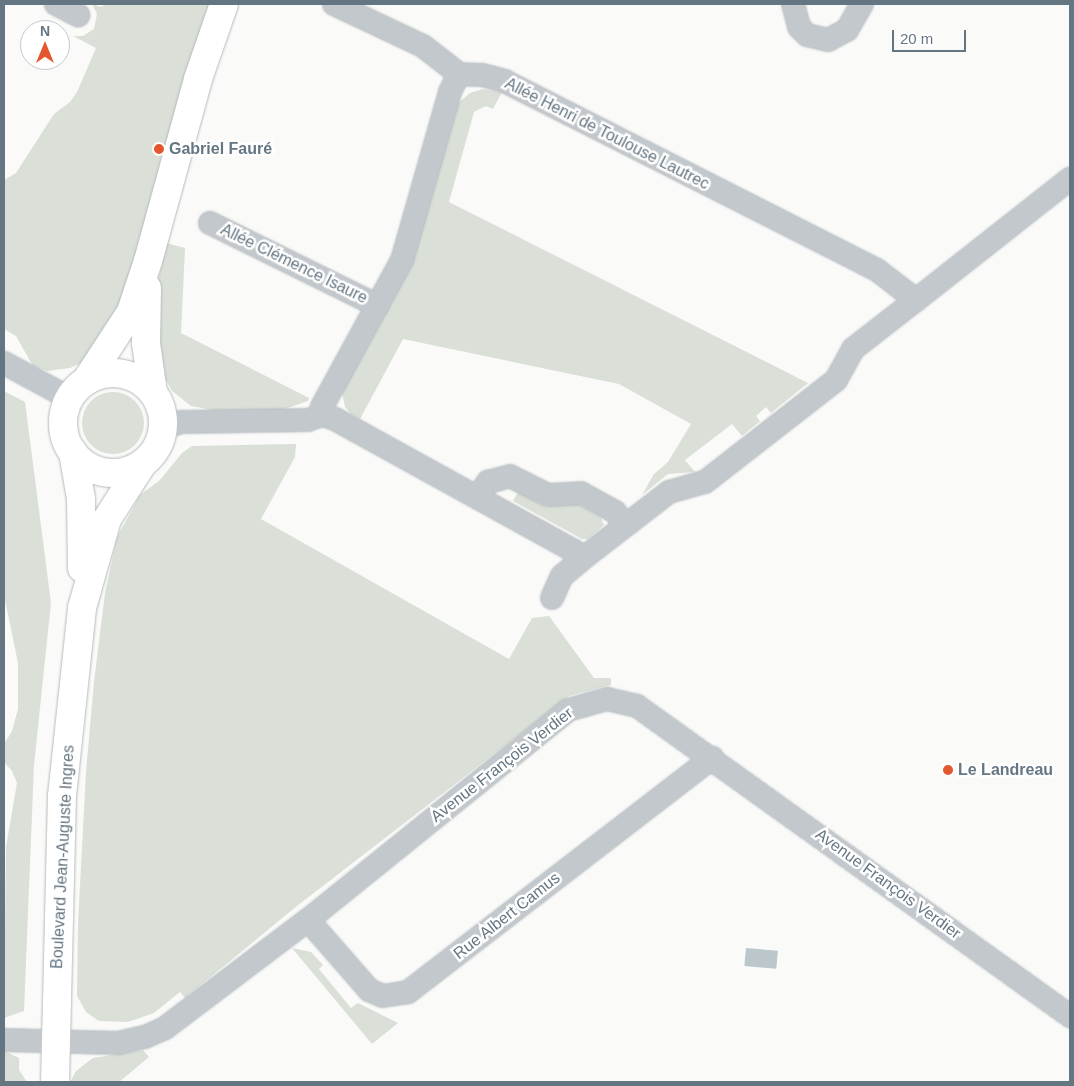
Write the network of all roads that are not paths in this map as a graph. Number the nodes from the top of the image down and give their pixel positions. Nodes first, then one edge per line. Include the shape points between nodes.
1 (56, 4) edge
2 (224, 4) edge
3 (334, 4) edge
4 (793, 4) edge
5 (862, 4) edge
6 (78, 15) dead end
7 (459, 74) junction
8 (1068, 181) edge
9 (210, 223) dead end
10 (148, 262) junction
11 (916, 300) junction
12 (378, 306) junction
13 (4, 363) edge
14 (78, 390) junction
15 (153, 393) junction
16 (322, 415) junction
17 (163, 428) junction
18 (73, 452) junction
19 (143, 463) junction
20 (477, 497) junction
21 (626, 525) junction
22 (582, 559) junction
23 (552, 598) dead end
24 (83, 602) junction
25 (712, 758) junction
26 (308, 920) junction
27 (1070, 1016) edge
28 (4, 1040) edge
29 (56, 1041) junction
30 (55, 1082) edge

1 - 6 street
2 - 10 main road via 176,154
3 - 7 street via 423,46
4 - 5 street via 799,27 807,35 828,40 847,30
7 - 11 street, Allée Henri de Toulouse Lautrec via 505,81 877,270
7 - 12 street via 450,92 409,242
8 - 11 street
9 - 12 street, Allée Clémence Isaure
10 - 14 main road via 131,312
10 - 15 main road via 145,317
11 - 21 street via 853,349 836,380 705,482 669,492
12 - 16 street via 322,408
13 - 14 street
14 - 15 main road via 110,373 134,378
14 - 18 main road via 63,426
15 - 17 main road via 163,415
16 - 17 street via 308,420 182,422
16 - 20 street via 343,423
17 - 19 main road via 157,447
18 - 19 main road via 86,465 104,472 125,471
18 - 24 main road, Boulevard Jean-Auguste Ingres via 81,499
19 - 24 main road, Boulevard Jean-Auguste Ingres via 107,518
20 - 21 street via 488,482 510,476 548,495 580,493 615,512
20 - 22 street via 574,551
21 - 22 street
22 - 23 street via 562,576
24 - 29 main road, Boulevard Jean-Auguste Ingres via 62,796
25 - 26 street, Avenue François Verdier via 632,703 608,699 575,707
25 - 26 street, Rue Albert Camus via 408,992 383,996 369,990
25 - 27 street, Avenue François Verdier
26 - 29 street, Avenue François Verdier via 156,1033 118,1043
28 - 29 street, Avenue François Verdier
29 - 30 main road, Boulevard Jean-Auguste Ingres

